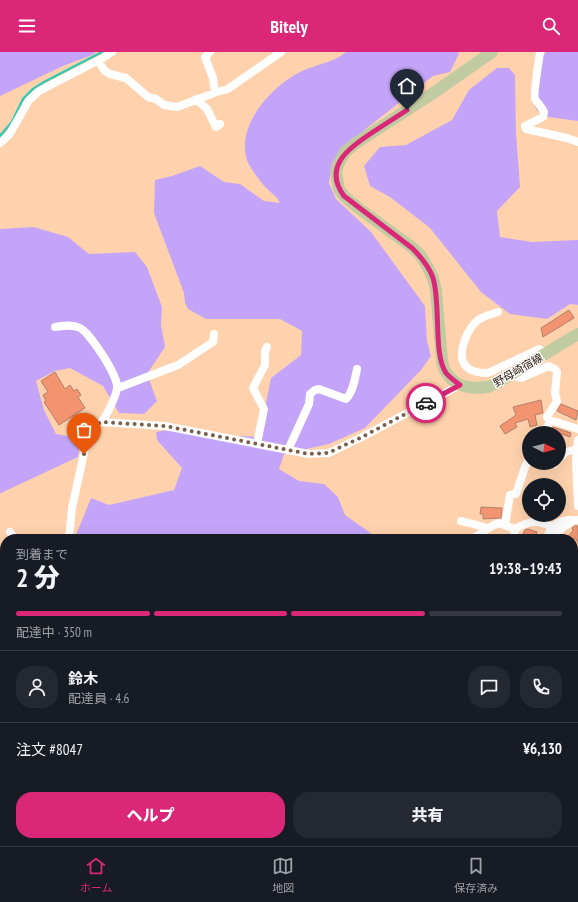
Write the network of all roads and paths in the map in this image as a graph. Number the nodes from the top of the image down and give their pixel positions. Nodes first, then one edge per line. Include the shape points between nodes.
1 (112, 52) edge
2 (210, 52) edge
3 (281, 52) edge
4 (492, 52) edge
5 (540, 52) edge
6 (98, 61) junction
7 (215, 92) junction
8 (196, 99) junction
9 (220, 124) dead end
10 (0, 142) edge
11 (578, 142) edge
12 (498, 312) dead end
13 (55, 327) dead end
14 (214, 334) dead end
15 (578, 334) edge
16 (266, 347) dead end
17 (546, 353) junction
18 (357, 369) dead end
19 (510, 376) junction
20 (460, 385) junction
21 (118, 388) junction
22 (550, 421) junction
23 (101, 422) junction
24 (548, 426) edge
25 (578, 429) edge
26 (578, 440) edge
27 (257, 444) junction
28 (576, 449) junction
29 (288, 450) junction
30 (566, 452) edge
31 (524, 470) edge
32 (578, 484) edge
33 (578, 506) edge
34 (577, 519) edge
35 (461, 521) dead end
36 (505, 525) junction
37 (488, 528) junction
38 (552, 528) junction
39 (515, 529) junction
40 (69, 534) edge
41 (479, 534) edge
42 (514, 534) edge
43 (548, 534) edge
44 (557, 534) edge

1 - 6 street
2 - 7 street via 205,57
3 - 7 street via 228,89
4 - 20 main road via 356,143 345,152 336,172 339,189 344,196 412,248 427,266 436,290 442,361 447,374
5 - 11 street via 534,94 544,112 543,117 525,126 526,129
6 - 8 street via 110,74 126,78 148,97 164,105 177,107
6 - 10 street via 39,91 29,100 9,135
7 - 8 street
8 - 9 street via 207,110 216,127
12 - 17 street via 479,320 468,333 463,345 462,358 465,365 480,373 488,373 540,349
13 - 21 street via 73,326 85,332 109,366
14 - 21 street via 213,342 178,365
15 - 17 main road, 野母崎宿線
16 - 27 street via 265,365 253,388 264,409
17 - 19 main road, 野母崎宿線
18 - 29 street via 352,390 346,399 319,389 310,394
19 - 20 main road, 野母崎宿線 via 488,387
19 - 22 street via 521,378 549,366 555,369 556,401 547,417
20 - 29 street via 328,453 309,454
21 - 23 street
22 - 24 street
22 - 25 street
23 - 27 street via 165,426
23 - 40 street via 92,428 88,435 72,508
26 - 28 street
27 - 29 street
28 - 30 street
28 - 32 street
31 - 36 street via 516,494 510,495
32 - 33 street
34 - 38 street via 555,524
34 - 44 street
35 - 37 street
36 - 37 street via 498,523
36 - 39 street
37 - 41 street
38 - 39 street via 543,522 536,522
38 - 43 street
39 - 42 street

